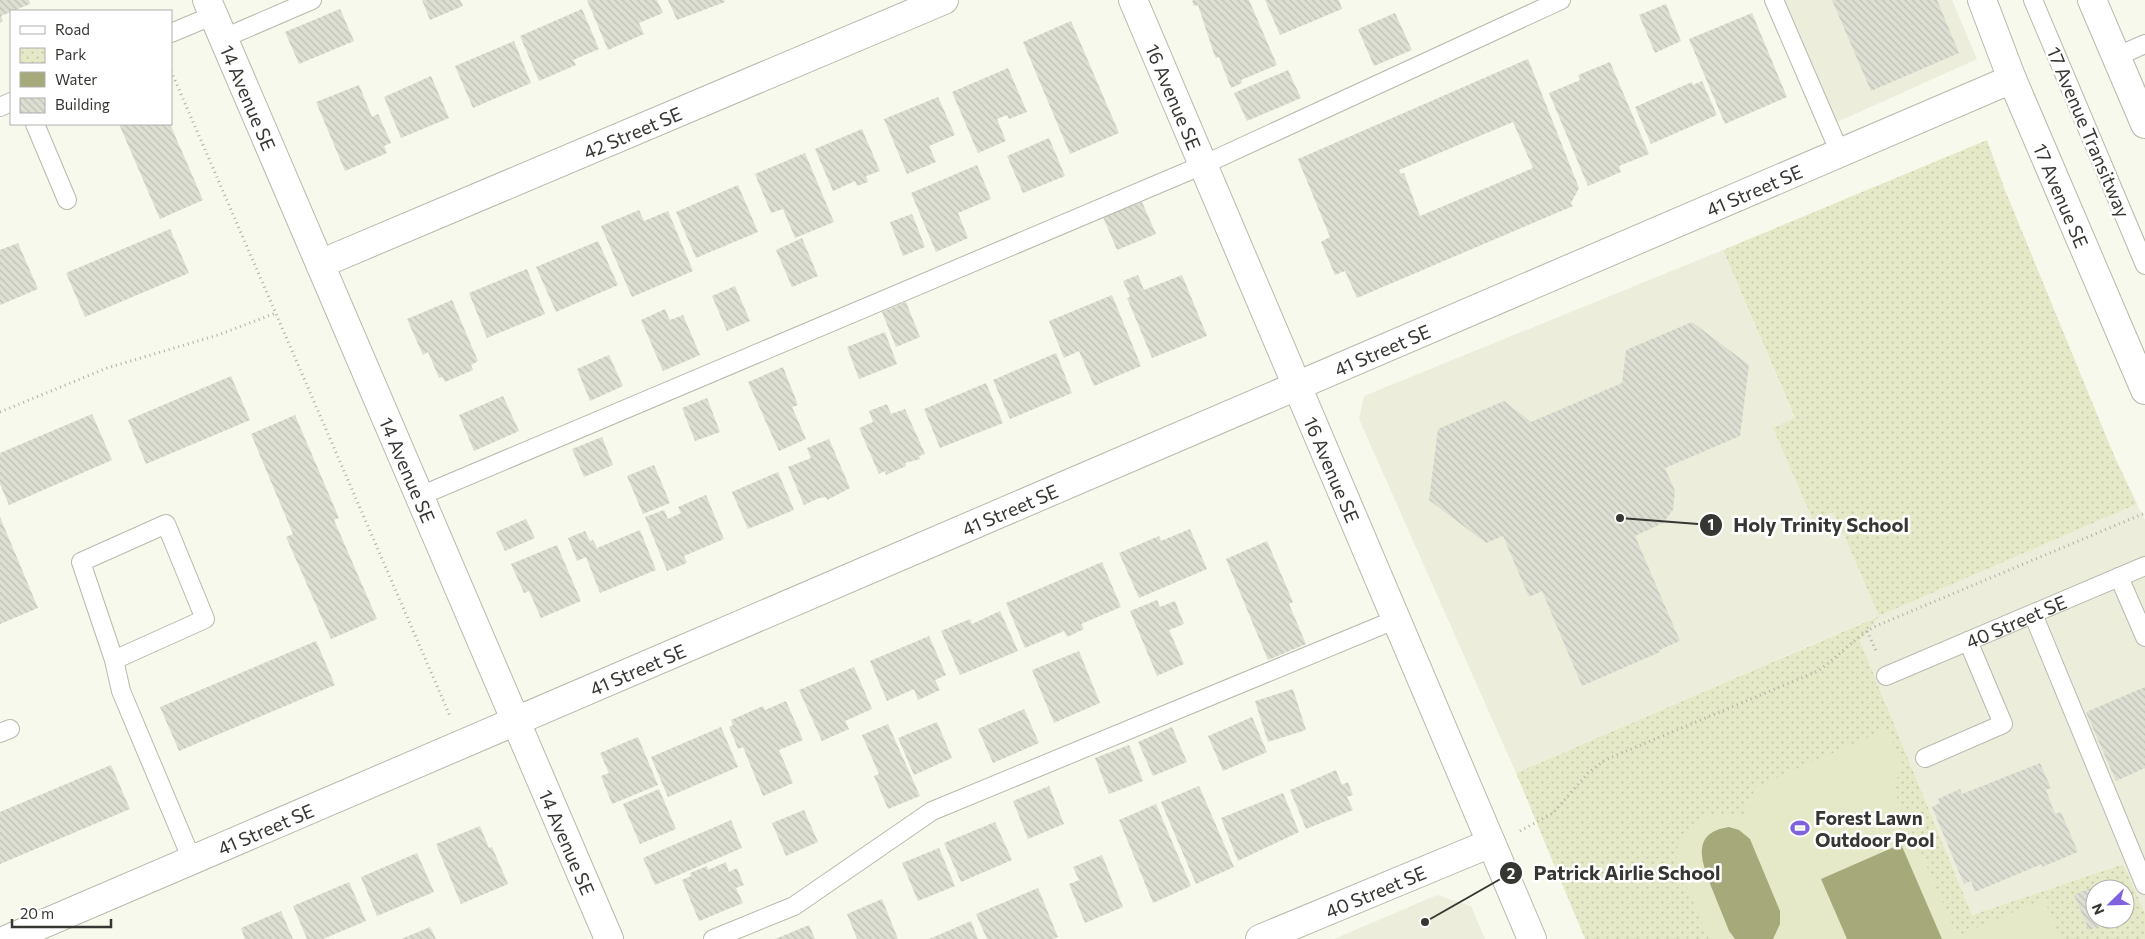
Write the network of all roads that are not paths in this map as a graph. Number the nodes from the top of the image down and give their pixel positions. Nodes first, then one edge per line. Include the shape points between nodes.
1 (312, 0) edge
2 (944, 0) edge
3 (1133, 0) edge
4 (1561, 0) edge
5 (1774, 0) edge
6 (1982, 0) edge
7 (2033, 0) edge
8 (2092, 0) edge
9 (215, 18) edge
10 (172, 33) edge
11 (2145, 44) edge
12 (2116, 57) junction
13 (2012, 79) junction
14 (2145, 124) edge
15 (35, 125) edge
16 (1840, 153) junction
17 (1203, 165) junction
18 (67, 200) dead end
19 (320, 264) junction
20 (2145, 265) edge
21 (1297, 386) junction
22 (2145, 390) edge
23 (420, 496) junction
24 (2145, 566) edge
25 (2118, 577) junction
26 (2033, 614) junction
27 (1396, 619) junction
28 (2145, 638) edge
29 (1968, 641) junction
30 (114, 660) junction
31 (1886, 676) dead end
32 (515, 721) junction
33 (1925, 758) dead end
34 (1491, 842) junction
35 (192, 860) junction
36 (2145, 885) edge
37 (8, 939) edge
38 (609, 939) edge
39 (712, 939) edge
40 (1260, 939) edge
41 (1532, 939) edge

1 - 9 lane
2 - 19 street, 42 Street SE
3 - 17 street, 16 Avenue SE
4 - 17 lane
5 - 16 lane
6 - 13 street, 17 Avenue SE
7 - 20 lane, 17 Avenue Transitway
8 - 12 street
9 - 10 lane
9 - 19 street, 14 Avenue SE
11 - 12 lane
12 - 14 street
13 - 16 street, 41 Street SE
13 - 22 street, 17 Avenue SE
15 - 18 lane
16 - 21 street, 41 Street SE
17 - 21 street, 16 Avenue SE
17 - 23 lane
19 - 23 street, 14 Avenue SE
21 - 27 street, 16 Avenue SE
21 - 32 street, 41 Street SE
23 - 32 street, 14 Avenue SE
24 - 25 lane, 40 Street SE
25 - 26 lane, 40 Street SE
25 - 28 lane
26 - 29 lane, 40 Street SE
26 - 36 lane
27 - 34 street, 16 Avenue SE
27 - 39 lane via 932,811 794,906
29 - 31 lane, 40 Street SE
29 - 33 lane via 2003,724
30 - 30 lane via 81,562 166,524 206,619
30 - 35 lane via 121,691
32 - 35 street, 41 Street SE
32 - 38 street, 14 Avenue SE
34 - 40 street, 40 Street SE
34 - 41 street, 16 Avenue SE
35 - 37 street, 41 Street SE

